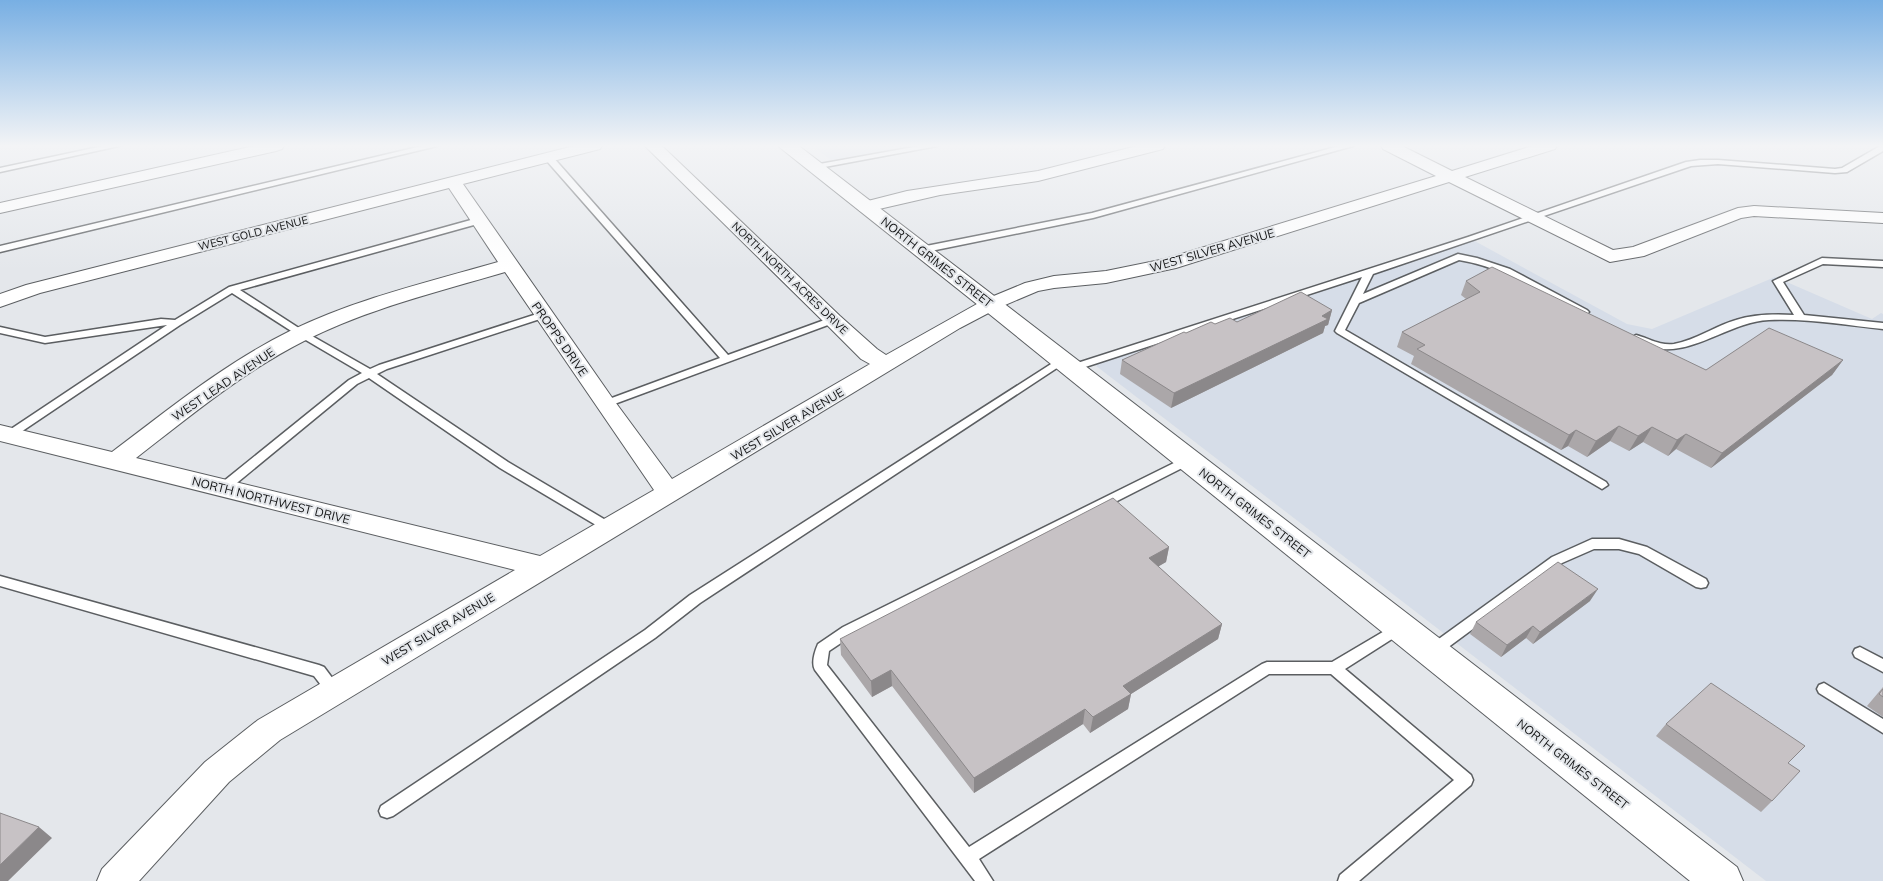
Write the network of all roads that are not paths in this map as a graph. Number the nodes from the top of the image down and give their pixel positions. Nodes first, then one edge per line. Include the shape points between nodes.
1 (93, 187) edge
2 (260, 187) edge
3 (433, 187) edge
4 (456, 187) edge
5 (575, 187) edge
6 (696, 187) edge
7 (840, 187) edge
8 (960, 187) edge
9 (1197, 187) edge
10 (1417, 187) edge
11 (1470, 187) edge
12 (1623, 187) edge
13 (866, 207) junction
14 (0, 208) edge
15 (1532, 218) junction
16 (1883, 218) edge
17 (478, 221) junction
18 (0, 249) edge
19 (922, 250) junction
20 (1883, 264) edge
21 (509, 265) junction
22 (1369, 273) junction
23 (232, 289) junction
24 (0, 301) edge
25 (1354, 301) junction
26 (990, 304) junction
27 (544, 315) junction
28 (1590, 315) edge
29 (1801, 318) junction
30 (833, 320) junction
31 (177, 323) junction
32 (1883, 326) edge
33 (0, 330) edge
34 (1624, 333) edge
35 (302, 334) junction
36 (726, 359) junction
37 (886, 364) junction
38 (1067, 364) junction
39 (369, 373) junction
40 (604, 404) junction
41 (4, 434) edge
42 (1188, 460) junction
43 (115, 462) junction
44 (1602, 485) dead end
45 (223, 488) junction
46 (670, 494) junction
47 (610, 528) junction
48 (543, 566) junction
49 (0, 581) edge
50 (1701, 584) dead end
51 (1400, 626) junction
52 (1432, 652) junction
53 (1860, 653) dead end
54 (1883, 666) edge
55 (1334, 668) junction
56 (1824, 689) dead end
57 (335, 690) junction
58 (1883, 727) edge
59 (387, 811) dead end
60 (968, 858) junction
61 (115, 881) edge
62 (985, 881) edge
63 (1346, 881) edge
64 (1722, 881) edge

1 - 14 street
2 - 18 lane
3 - 24 street, WEST GOLD AVENUE via 43,286
4 - 17 street, PROPPS DRIVE
5 - 36 lane
6 - 30 street, NORTH NORTH ACRES DRIVE
7 - 13 main road, NORTH GRIMES STREET
8 - 13 street
9 - 19 lane via 1101,213
10 - 26 street, WEST SILVER AVENUE via 1169,264 1106,277 1054,282
11 - 15 street
12 - 15 lane
13 - 19 main road, NORTH GRIMES STREET
15 - 16 street via 1610,256 1637,252 1738,213 1754,210
15 - 22 lane
17 - 21 street, PROPPS DRIVE
17 - 23 lane
19 - 26 main road, NORTH GRIMES STREET
20 - 29 lane via 1822,260 1778,282
21 - 27 street, PROPPS DRIVE
21 - 35 street, WEST LEAD AVENUE via 348,314
22 - 25 lane
22 - 38 lane
23 - 31 lane
23 - 35 lane
25 - 28 lane via 1458,257 1490,263
25 - 44 lane via 1340,331
26 - 37 street, WEST SILVER AVENUE
26 - 38 main road, NORTH GRIMES STREET
27 - 39 lane
27 - 40 street, PROPPS DRIVE
29 - 32 lane
29 - 34 lane via 1768,317 1740,322 1673,347 1654,345
30 - 36 lane
30 - 37 street, NORTH NORTH ACRES DRIVE via 869,354
31 - 33 lane via 161,322 44,340
31 - 41 lane
35 - 39 lane
35 - 43 street, WEST LEAD AVENUE via 250,363
36 - 40 lane
37 - 46 street, WEST SILVER AVENUE
38 - 42 main road, NORTH GRIMES STREET
38 - 59 lane via 695,599 650,634
39 - 45 lane via 353,382
39 - 47 lane via 504,465
40 - 46 street, PROPPS DRIVE
41 - 43 street, NORTH NORTHWEST DRIVE
42 - 51 main road, NORTH GRIMES STREET
42 - 60 lane via 848,630 823,648 820,666
43 - 45 street, NORTH NORTHWEST DRIVE
45 - 48 street, NORTH NORTHWEST DRIVE
46 - 47 street, WEST SILVER AVENUE
47 - 48 street, WEST SILVER AVENUE
48 - 57 street, WEST SILVER AVENUE
49 - 57 lane via 319,671
50 - 52 lane via 1643,550 1619,544 1592,544 1557,560
51 - 52 main road, NORTH GRIMES STREET
51 - 55 lane
52 - 64 main road, NORTH GRIMES STREET
53 - 54 lane
55 - 60 lane via 1267,668
55 - 63 lane via 1465,780
56 - 58 lane
57 - 61 street, WEST SILVER AVENUE via 270,730 217,772
60 - 62 lane

